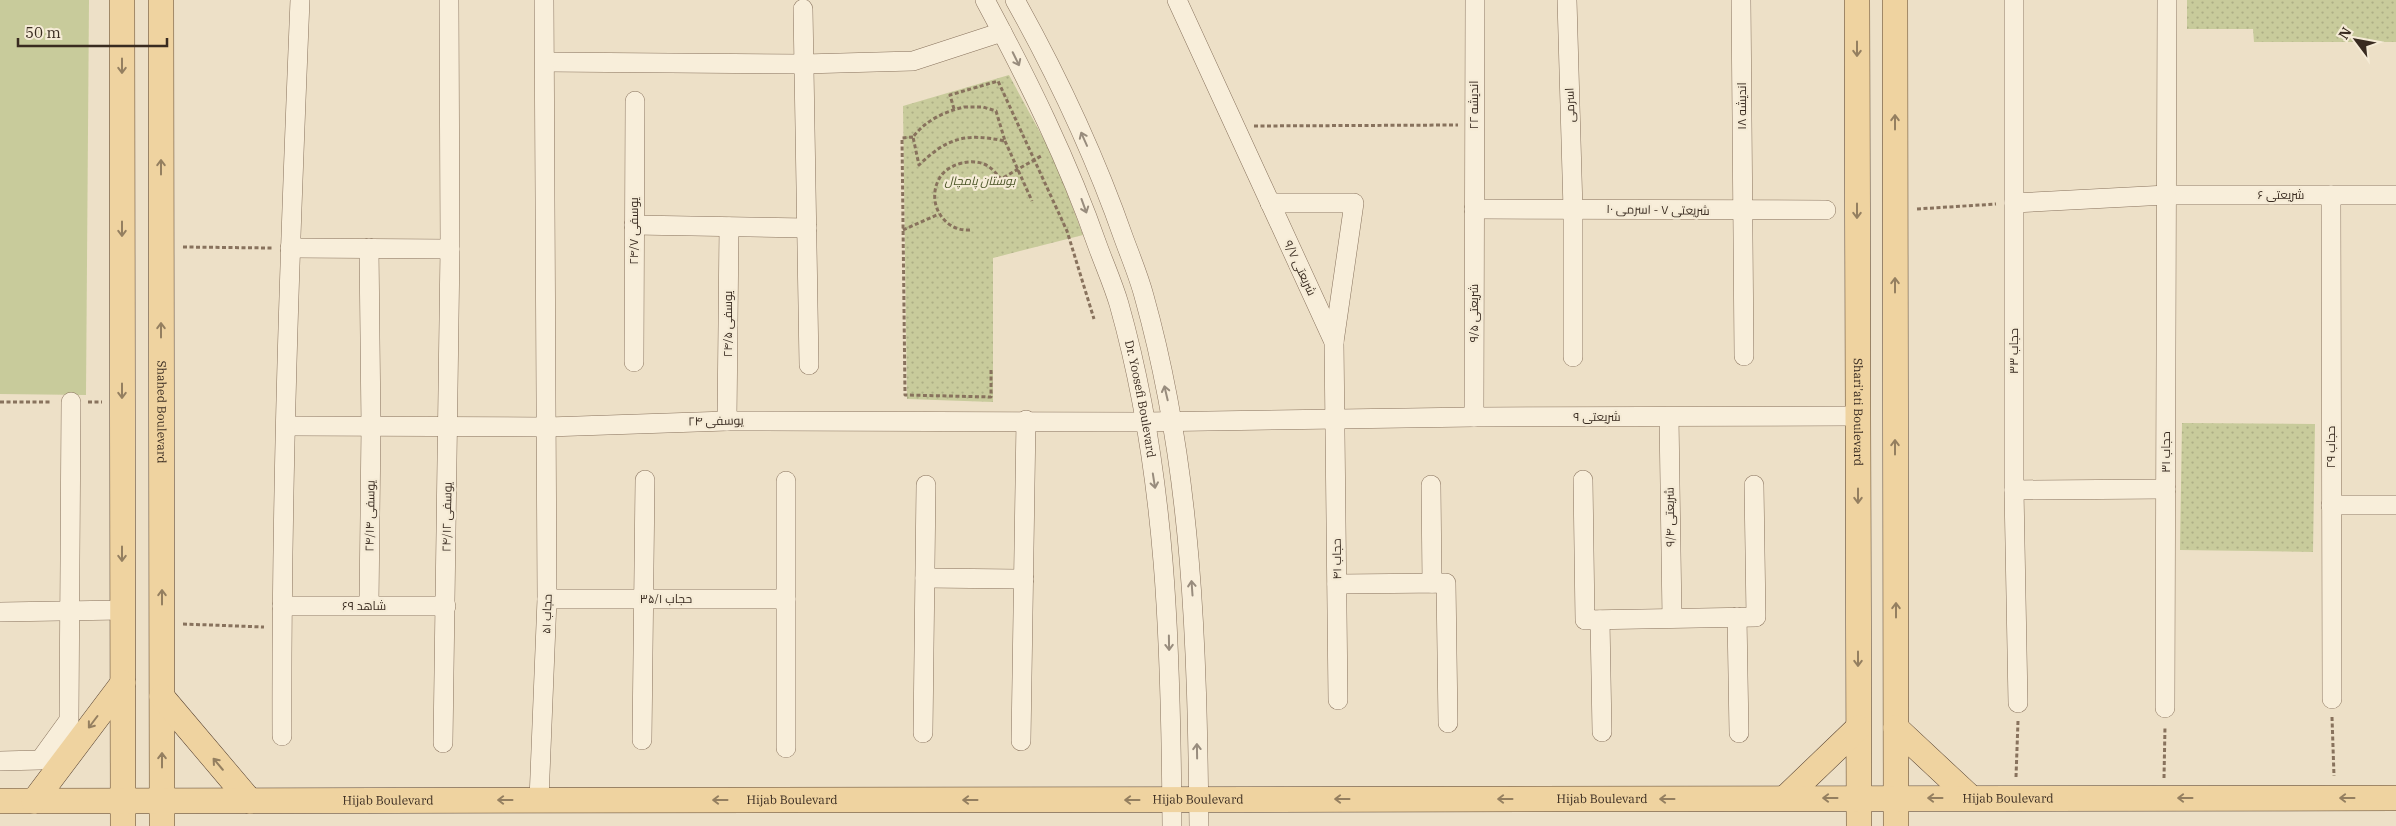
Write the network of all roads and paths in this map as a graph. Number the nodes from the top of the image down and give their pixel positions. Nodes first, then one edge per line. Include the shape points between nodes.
1 (122, 0) edge
2 (161, 0) edge
3 (300, 0) edge
4 (449, 0) edge
5 (544, 0) edge
6 (985, 0) edge
7 (1177, 0) edge
8 (1475, 0) edge
9 (1567, 0) edge
10 (1741, 0) edge
11 (1857, 0) edge
12 (1895, 0) edge
13 (2014, 0) edge
14 (2167, 0) edge
15 (1020, 1) edge
16 (803, 9) dead end
17 (1002, 32) junction
18 (545, 62) junction
19 (804, 64) junction
20 (635, 101) dead end
21 (954, 109) junction
22 (1474, 125) junction
23 (1233, 126) junction
24 (913, 137) junction
25 (1006, 140) junction
26 (1058, 146) junction
27 (1035, 159) junction
28 (1018, 169) junction
29 (2167, 195) junction
30 (2331, 195) junction
31 (2396, 196) edge
32 (1032, 202) dead end
33 (1270, 203) junction
34 (2014, 203) junction
35 (1474, 209) junction
36 (1573, 210) junction
37 (1826, 210) dead end
38 (1895, 210) junction
39 (1743, 211) junction
40 (939, 214) junction
41 (634, 225) junction
42 (728, 227) junction
43 (807, 228) junction
44 (903, 230) junction
45 (970, 230) dead end
46 (161, 247) junction
47 (290, 248) junction
48 (369, 248) junction
49 (450, 249) junction
50 (1094, 319) dead end
51 (1334, 342) junction
52 (1744, 356) dead end
53 (1573, 357) dead end
54 (634, 362) dead end
55 (809, 365) dead end
56 (991, 370) dead end
57 (104, 393) dead end
58 (71, 402) dead end
59 (104, 402) dead end
60 (1669, 416) junction
61 (1858, 416) junction
62 (1474, 417) junction
63 (1336, 418) junction
64 (727, 420) junction
65 (1026, 420) junction
66 (1172, 420) junction
67 (1146, 422) junction
68 (287, 426) junction
69 (371, 426) junction
70 (548, 427) junction
71 (448, 428) junction
72 (645, 480) dead end
73 (1584, 480) dead end
74 (786, 481) dead end
75 (926, 485) dead end
76 (1431, 485) dead end
77 (1754, 485) dead end
78 (2166, 489) junction
79 (2014, 490) junction
80 (2330, 505) junction
81 (2396, 505) edge
82 (925, 578) junction
83 (1024, 579) junction
84 (1439, 583) junction
85 (1337, 584) junction
86 (644, 598) junction
87 (786, 598) junction
88 (547, 599) junction
89 (282, 606) junction
90 (369, 606) junction
91 (446, 606) junction
92 (122, 610) junction
93 (68, 611) junction
94 (0, 612) edge
95 (1737, 617) junction
96 (1672, 618) junction
97 (1600, 620) junction
98 (162, 623) junction
99 (282, 627) junction
100 (123, 684) junction
101 (162, 697) junction
102 (2332, 699) joint
103 (1338, 700) dead end
104 (2018, 703) joint
105 (2165, 708) joint
106 (1448, 723) dead end
107 (1858, 728) junction
108 (1896, 728) junction
109 (1602, 732) dead end
110 (923, 733) dead end
111 (1739, 733) dead end
112 (282, 736) dead end
113 (642, 740) dead end
114 (1021, 741) dead end
115 (444, 743) dead end
116 (786, 748) dead end
117 (0, 761) edge
118 (1785, 798) junction
119 (1858, 798) junction
120 (1896, 798) junction
121 (1971, 798) junction
122 (2015, 798) junction
123 (2164, 798) junction
124 (2334, 798) junction
125 (2396, 798) edge
126 (1198, 799) junction
127 (539, 800) junction
128 (1172, 800) junction
129 (0, 801) edge
130 (34, 801) junction
131 (123, 801) junction
132 (162, 801) junction
133 (250, 801) junction
134 (123, 826) edge
135 (162, 826) edge
136 (1172, 826) edge
137 (1198, 826) edge
138 (1858, 826) edge
139 (1896, 826) edge

1 -> 92 main road
46 -> 2 main road, Shahed Boulevard
3 - 47 street
4 - 49 street, یوسفی ۲۴/۱۲
5 - 18 street, حجاب ۵۱
6 - 17 street, Dr. Yoosefi Boulevard
7 - 23 street, شریعتی ۹/۷
8 - 22 street, اندیشه ۲۲
9 - 36 street, اسرمی
10 - 39 street, اندیشه ۱۸
11 -> 61 main road, Shari'ati Boulevard
38 -> 12 main road
13 - 34 street, حجاب ۳۳
14 - 29 street, حجاب ۳۱
66 -> 15 street, Dr. Yoosefi Boulevard via 1144,295 1102,178
16 - 19 street
17 - 19 street via 913,60
17 -> 26 street, Dr. Yoosefi Boulevard
18 - 19 street
18 - 70 street, حجاب ۵۱
19 - 43 street
20 - 41 street, یوسفی ۲۴/۷
21 - 24 path via 931,119
21 - 25 path via 982,107 996,111
21 - 27 path via 950,95 998,81
22 - 23 path
22 - 35 street, اندیشه ۲۲
23 - 33 street, شریعتی ۹/۷
24 - 25 path via 919,166 938,148 959,138 972,136
24 - 44 path via 902,138
25 - 28 path
26 - 27 path
26 -> 67 street, Dr. Yoosefi Boulevard via 1078,188 1118,303
27 - 28 path
27 - 50 path via 1067,230
28 - 32 path
28 - 40 path via 1001,179 992,168 982,163 969,162 947,170 939,179 936,191
29 - 30 street, شریعتی ۶
29 - 34 street, شریعتی ۶
29 - 78 street, حجاب ۳۱
30 - 31 street, شریعتی ۶
30 - 80 street, حجاب ۲۹
33 - 51 street, شریعتی ۹/۷
33 - 51 street via 1354,203
34 - 38 path
34 - 79 street, حجاب ۳۳
35 - 36 street, شریعتی ۷ - اسرمی ۱۰
35 - 62 street, شریعتی ۹/۵
36 - 39 street, شریعتی ۷ - اسرمی ۱۰
36 - 53 street, اسرمی
37 - 39 street, شریعتی ۷ - اسرمی ۱۰
108 -> 38 main road
39 - 52 street, اندیشه ۱۸
40 - 44 path
40 - 45 path via 953,228
41 - 42 street
41 - 54 street, یوسفی ۲۴/۷
42 - 43 street
42 - 64 street, یوسفی ۲۴/۵
43 - 55 street
44 - 56 path via 905,395 991,397
46 - 47 path
98 -> 46 main road, Shahed Boulevard
47 - 48 street
47 - 68 street
48 - 49 street
48 - 69 street, یوسفی ۲۴/۱۴
49 - 71 street, یوسفی ۲۴/۱۲
51 - 63 street, شریعتی ۹/۷
57 - 59 path
58 - 93 street
60 - 61 street, شریعتی ۹
60 - 62 street, شریعتی ۹
60 - 96 street, شریعتی ۹/۴
61 -> 107 main road, Shari'ati Boulevard
62 - 63 street, شریعتی ۹
63 - 66 street, شریعتی ۹
63 - 85 street, حجاب ۴۱
64 - 65 street, یوسفی ۲۴
64 - 70 street, یوسفی ۲۴
65 - 67 street, یوسفی ۲۴
65 - 83 street
66 - 67 street, یوسفی ۲۴
126 -> 66 street, Dr. Yoosefi Boulevard via 1195,631 1188,526
67 -> 128 street, Dr. Yoosefi Boulevard via 1162,530
68 - 69 street, یوسفی ۲۴
68 - 89 street
69 - 71 street, یوسفی ۲۴
69 - 90 street, یوسفی ۲۴/۱۴
70 - 71 street, یوسفی ۲۴
70 - 88 street, حجاب ۵۱
71 - 91 street, یوسفی ۲۴/۱۲
72 - 86 street
73 - 97 street via 1585,620
74 - 87 street
75 - 82 street
76 - 84 street
77 - 95 street via 1756,617
78 - 79 street
78 - 105 street, حجاب ۳۱
79 - 104 street, حجاب ۳۳
80 - 81 street
80 - 102 street, حجاب ۲۹
82 - 83 street
82 - 110 street
83 - 114 street
84 - 85 street
84 - 106 street
85 - 103 street, حجاب ۴۱
86 - 87 street, حجاب ۳۵/۱
86 - 88 street, حجاب ۳۵/۱
86 - 113 street
87 - 116 street
88 - 127 street, حجاب ۵۱
89 - 90 street, شاهد ۶۹
89 - 99 street
90 - 91 street, شاهد ۶۹
91 - 115 street, یوسفی ۲۴/۱۲
92 - 93 street
92 - 100 main road
93 - 94 street
93 - 117 street via 69,720 40,760
95 - 96 street
95 - 111 street
96 - 97 street
97 - 109 street
98 - 99 path
98 - 101 main road, Shahed Boulevard
99 - 112 street
100 -> 130 main road
100 - 131 main road
132 -> 101 main road, Shahed Boulevard
133 -> 101 main road
102 - 124 path
104 - 122 path
105 - 123 path
107 - 118 main road
107 - 119 main road, Shari'ati Boulevard
108 - 120 main road
108 - 121 main road
119 -> 118 main road, Hijab Boulevard
118 -> 126 main road, Hijab Boulevard
119 - 120 main road, Hijab Boulevard
119 - 138 main road, Shari'ati Boulevard
121 -> 120 main road, Hijab Boulevard
120 - 139 main road
121 - 122 main road, Hijab Boulevard
122 - 123 main road, Hijab Boulevard
124 -> 123 main road, Hijab Boulevard
125 -> 124 main road, Hijab Boulevard
126 - 128 main road, Hijab Boulevard
126 - 137 street, Dr. Yoosefi Boulevard
128 -> 127 main road, Hijab Boulevard
127 -> 133 main road, Hijab Boulevard
128 - 136 street, Dr. Yoosefi Boulevard
129 - 130 main road, Hijab Boulevard
130 - 131 main road, Hijab Boulevard
131 - 132 main road, Hijab Boulevard
131 - 134 main road
132 - 133 main road, Hijab Boulevard
132 - 135 main road, Shahed Boulevard

